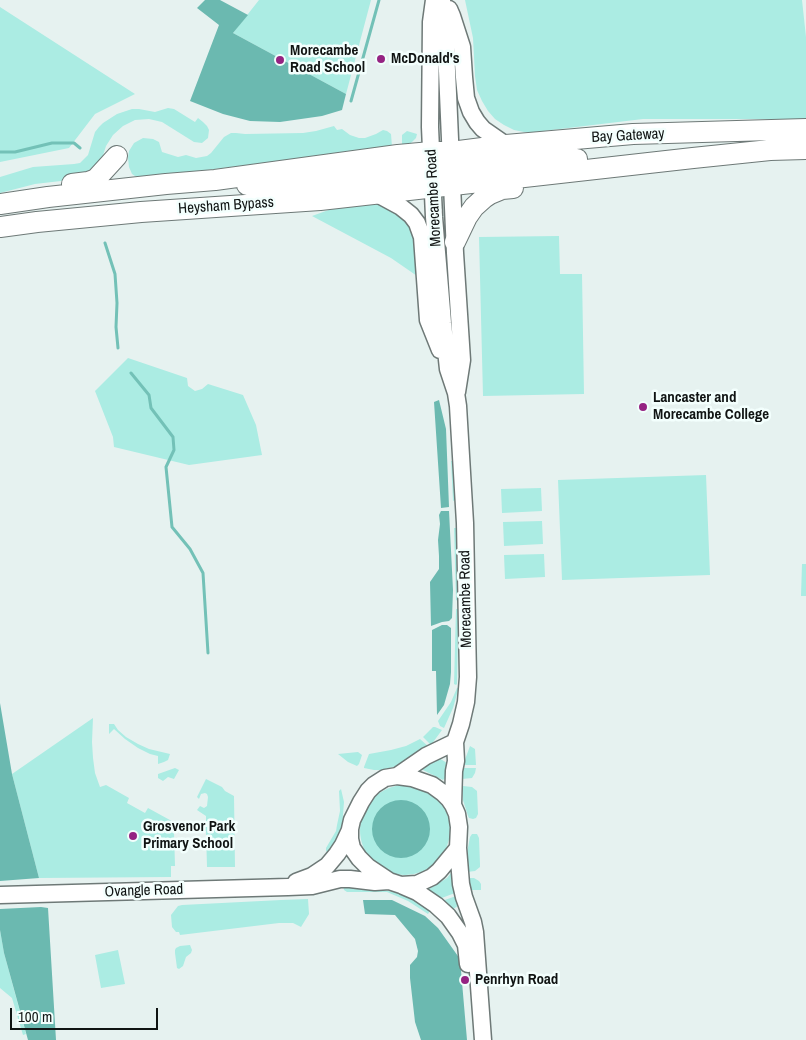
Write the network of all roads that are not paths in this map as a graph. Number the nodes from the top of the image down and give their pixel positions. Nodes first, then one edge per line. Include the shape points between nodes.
1 (434, 0) edge
2 (443, 0) edge
3 (806, 129) edge
4 (506, 145) junction
5 (806, 149) edge
6 (117, 156) dead end
7 (693, 158) junction
8 (432, 167) junction
9 (452, 171) junction
10 (583, 171) junction
11 (119, 190) junction
12 (377, 194) junction
13 (0, 204) edge
14 (246, 204) junction
15 (106, 215) junction
16 (0, 227) edge
17 (455, 242) junction
18 (448, 369) junction
19 (456, 393) junction
20 (455, 742) junction
21 (397, 776) junction
22 (454, 805) junction
23 (350, 829) junction
24 (458, 848) junction
25 (395, 883) junction
26 (288, 887) junction
27 (0, 895) edge
28 (473, 1040) edge
29 (483, 1040) edge

1 - 8 main road, Morecambe Road via 431,22
2 - 4 main road via 462,47 466,98 471,112 483,129
2 - 9 main road, Morecambe Road
3 - 4 highway, Bay Gateway via 633,134
4 - 9 highway, Bay Gateway
5 - 7 highway, Bay Gateway
6 - 13 highway via 96,179 24,194
7 - 9 highway via 666,151 517,162
7 - 10 highway, Bay Gateway
8 - 9 highway, Heysham Bypass
8 - 9 highway via 447,174
8 - 11 highway, Heysham Bypass via 308,185 253,186 216,180
8 - 12 highway, Heysham Bypass
8 - 18 main road, Morecambe Road
9 - 10 highway, Bay Gateway
9 - 17 main road, Morecambe Road
10 - 17 highway via 556,182 502,189 490,194 474,207
11 - 13 highway, Heysham Bypass
11 - 14 highway via 132,201 210,199
11 - 15 highway via 118,204
12 - 14 highway, Heysham Bypass
12 - 18 main road via 401,207 417,224 424,251 428,320
14 - 15 highway, Heysham Bypass
15 - 16 highway, Heysham Bypass
17 - 19 main road, Morecambe Road via 462,360
18 - 19 main road, Morecambe Road
19 - 20 main road, Morecambe Road via 464,493 468,677 465,709
20 - 21 main road via 426,756
20 - 22 main road, Morecambe Road
21 - 22 main road via 432,785
21 - 23 main road via 385,778 368,791 354,814
22 - 24 main road via 459,827
23 - 25 main road via 352,848 359,858
23 - 26 main road, Ovangle Road via 340,850 327,866
24 - 25 main road via 432,877 416,884
24 - 29 main road via 461,884 475,932
25 - 26 main road, Ovangle Road via 361,879
25 - 28 main road via 417,892 443,910 466,945
26 - 27 main road, Ovangle Road

